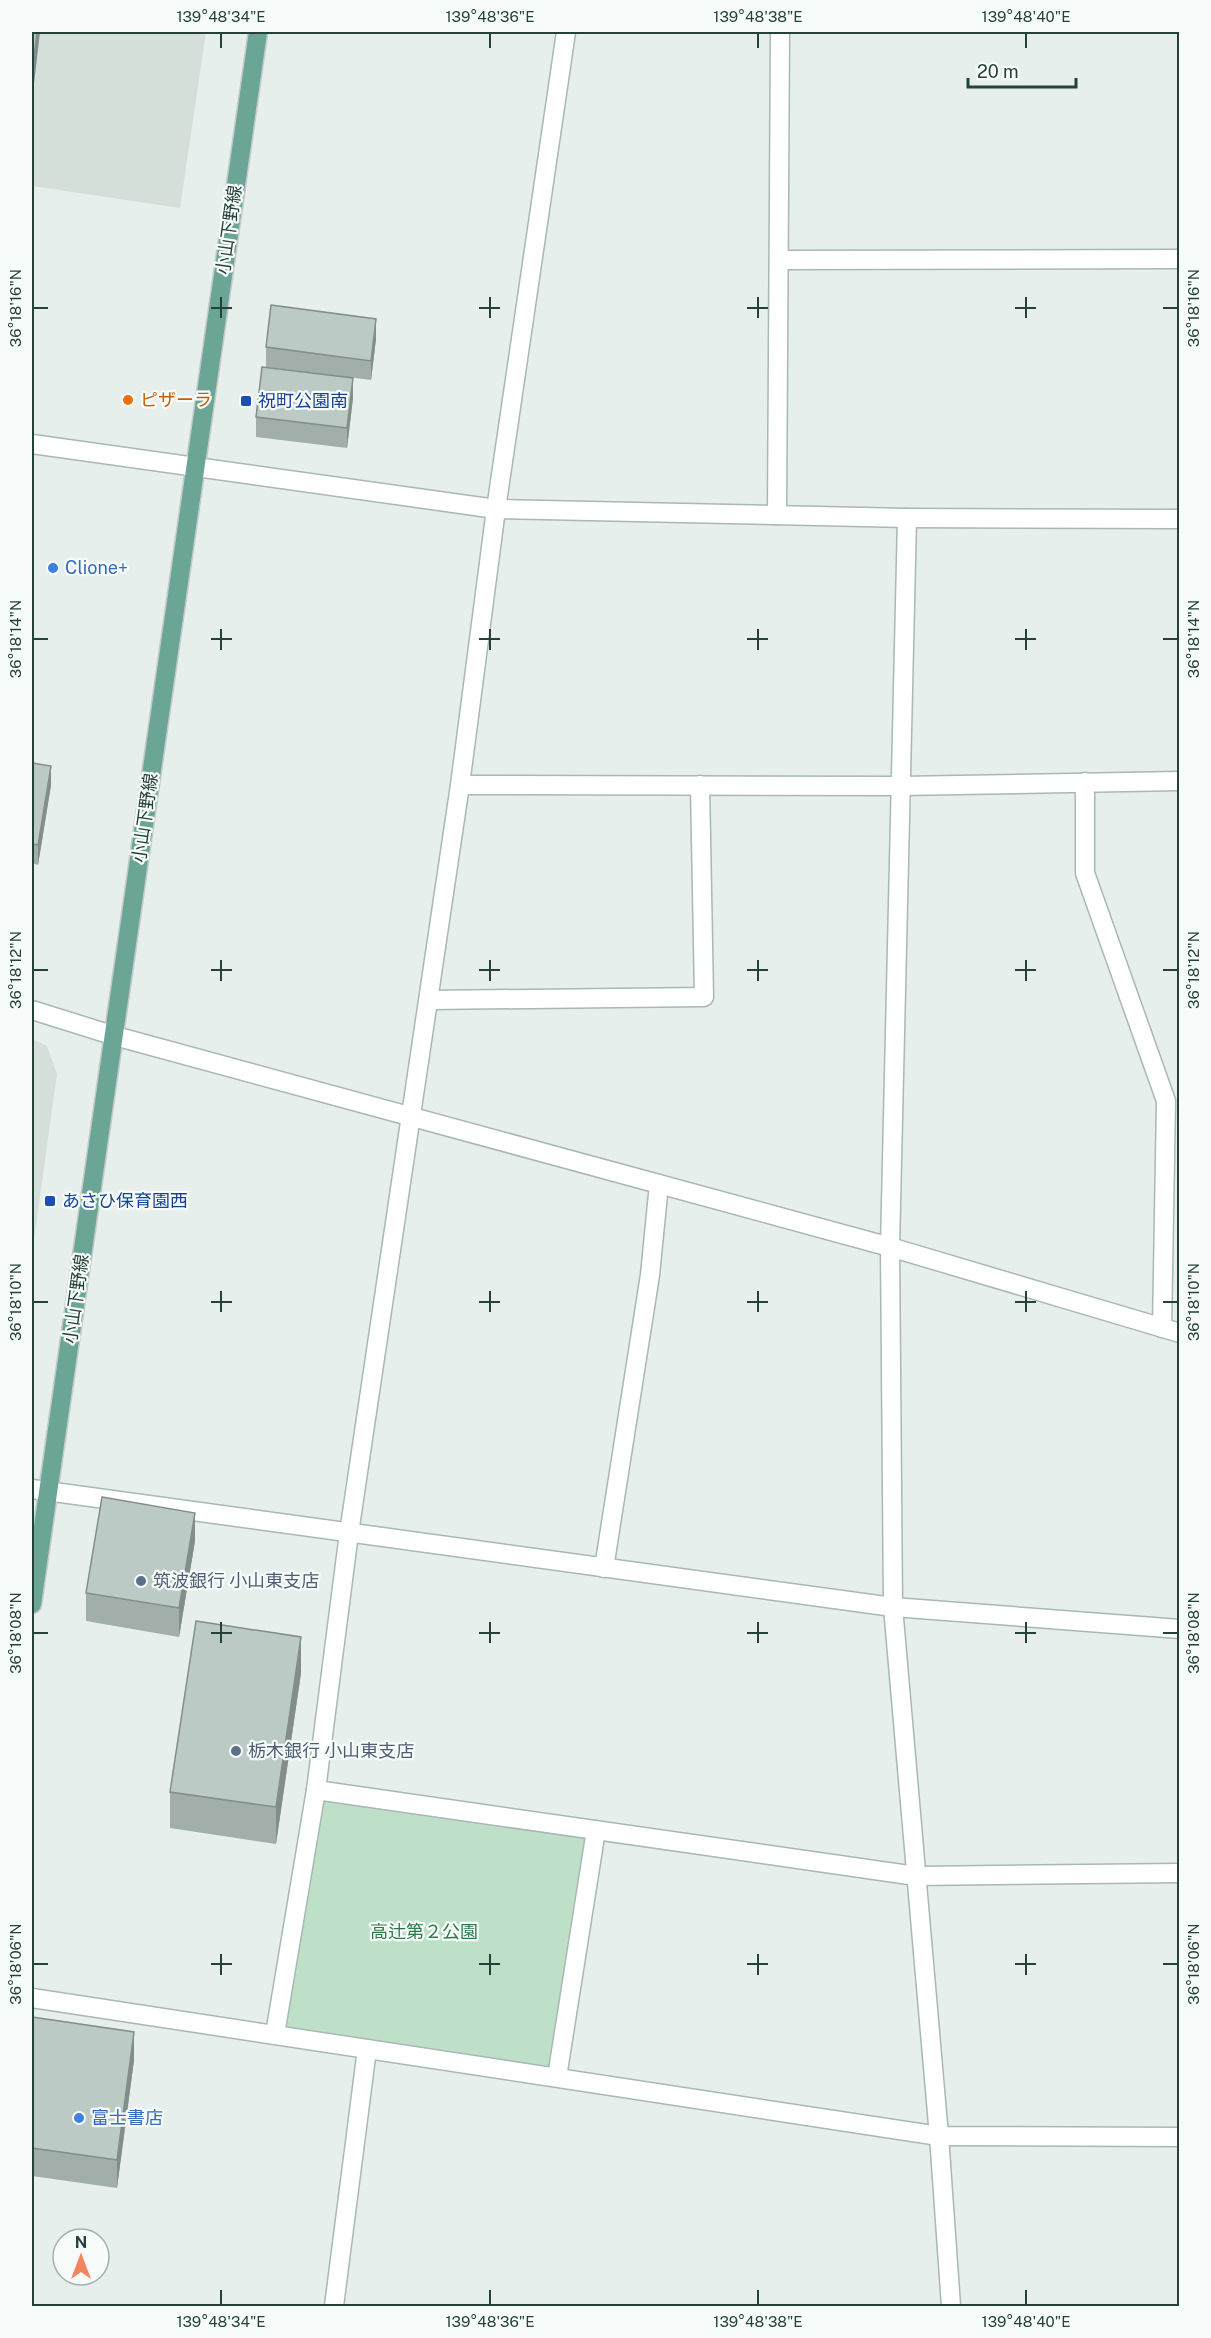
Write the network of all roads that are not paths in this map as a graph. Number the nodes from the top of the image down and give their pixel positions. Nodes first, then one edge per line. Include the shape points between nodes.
1 (258, 32) edge
2 (566, 32) edge
3 (780, 32) edge
4 (779, 260) junction
5 (1179, 260) edge
6 (32, 444) edge
7 (195, 467) junction
8 (496, 509) junction
9 (777, 515) junction
10 (907, 518) junction
11 (1179, 519) edge
12 (1179, 780) edge
13 (1085, 782) junction
14 (460, 785) junction
15 (700, 785) junction
16 (900, 786) junction
17 (429, 1000) junction
18 (32, 1010) edge
19 (115, 1036) junction
20 (412, 1117) junction
21 (658, 1184) junction
22 (890, 1247) junction
23 (1171, 1330) edge
24 (40, 1491) edge
25 (349, 1533) junction
26 (604, 1568) junction
27 (32, 1604) edge
28 (893, 1607) junction
29 (1179, 1629) edge
30 (316, 1790) junction
31 (596, 1830) junction
32 (1179, 1873) edge
33 (916, 1876) junction
34 (32, 1998) edge
35 (275, 2034) junction
36 (368, 2049) junction
37 (557, 2077) junction
38 (939, 2136) junction
39 (1179, 2137) edge
40 (334, 2307) edge
41 (951, 2307) edge

1 - 7 main road, 小山下野線
2 - 8 street
3 - 4 street
4 - 5 street
4 - 9 street
6 - 7 street
7 - 8 street
7 - 19 main road, 小山下野線
8 - 9 street
8 - 14 street
9 - 10 street
10 - 11 street
10 - 16 street
12 - 13 street
13 - 16 street
13 - 23 street via 1085,873 1166,1101
14 - 15 street
14 - 17 street
15 - 16 street
15 - 17 street via 704,997
16 - 22 street
17 - 20 street
18 - 19 street
19 - 20 street
19 - 24 main road, 小山下野線
20 - 21 street
20 - 25 street
21 - 22 street
21 - 26 street via 650,1275
22 - 23 street
22 - 28 street
24 - 25 street
24 - 27 main road, 小山下野線
25 - 26 street
25 - 30 street
26 - 28 street
28 - 29 street
28 - 33 street
30 - 31 street
30 - 35 street
31 - 33 street
31 - 37 street
32 - 33 street
33 - 38 street
34 - 35 street
35 - 36 street
36 - 37 street
36 - 40 street
37 - 38 street
38 - 39 street
38 - 41 street

